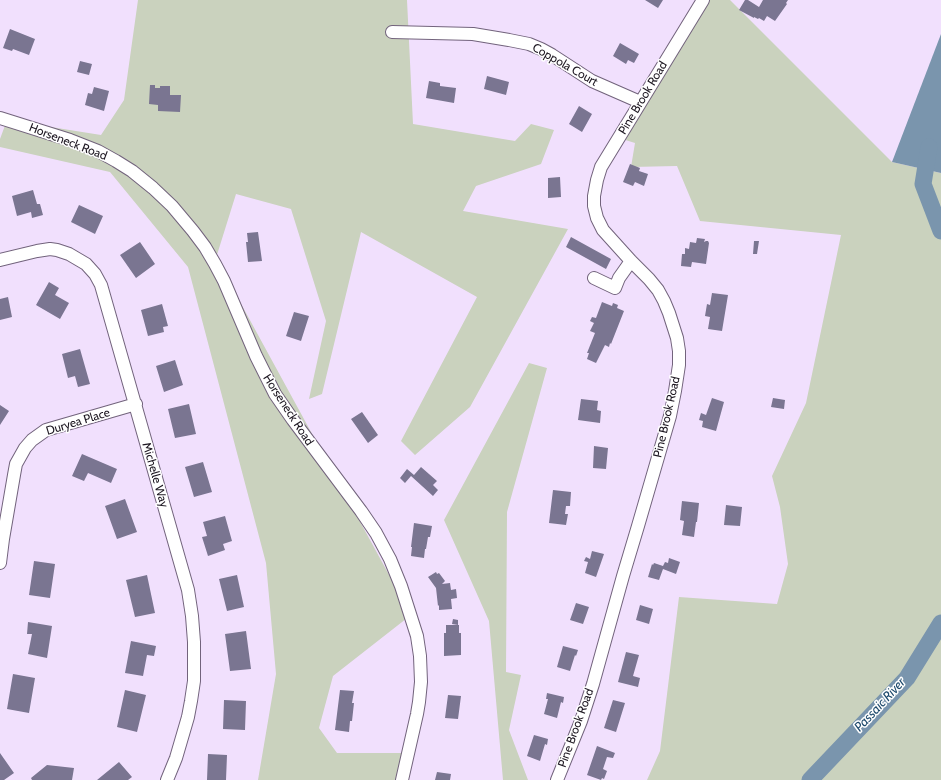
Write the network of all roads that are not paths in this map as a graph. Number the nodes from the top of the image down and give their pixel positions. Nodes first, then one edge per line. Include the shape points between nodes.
1 (703, 0) edge
2 (392, 32) dead end
3 (640, 102) junction
4 (0, 118) edge
5 (0, 260) edge
6 (631, 261) junction
7 (594, 278) dead end
8 (136, 404) junction
9 (0, 563) edge
10 (167, 780) edge
11 (402, 780) edge
12 (557, 780) edge

1 - 3 street, Pine Brook Road
2 - 3 street, Coppola Court via 473,34 529,44 552,55 592,81
3 - 6 street, Pine Brook Road via 601,167 594,196 595,212 603,230
4 - 11 street, Horseneck Road via 70,140 116,160 172,206 205,247 224,281 275,394 376,533 401,586 417,636 421,675 417,714
5 - 8 street, Michelle Way via 50,249 69,254 91,269 101,285
6 - 7 street via 615,288
6 - 12 street, Pine Brook Road via 650,279 664,301 677,338 679,365 670,416 593,684
8 - 9 street, Duryea Place via 52,428 40,433 25,448 16,464
8 - 10 street, Michelle Way via 188,590 192,616 192,701

